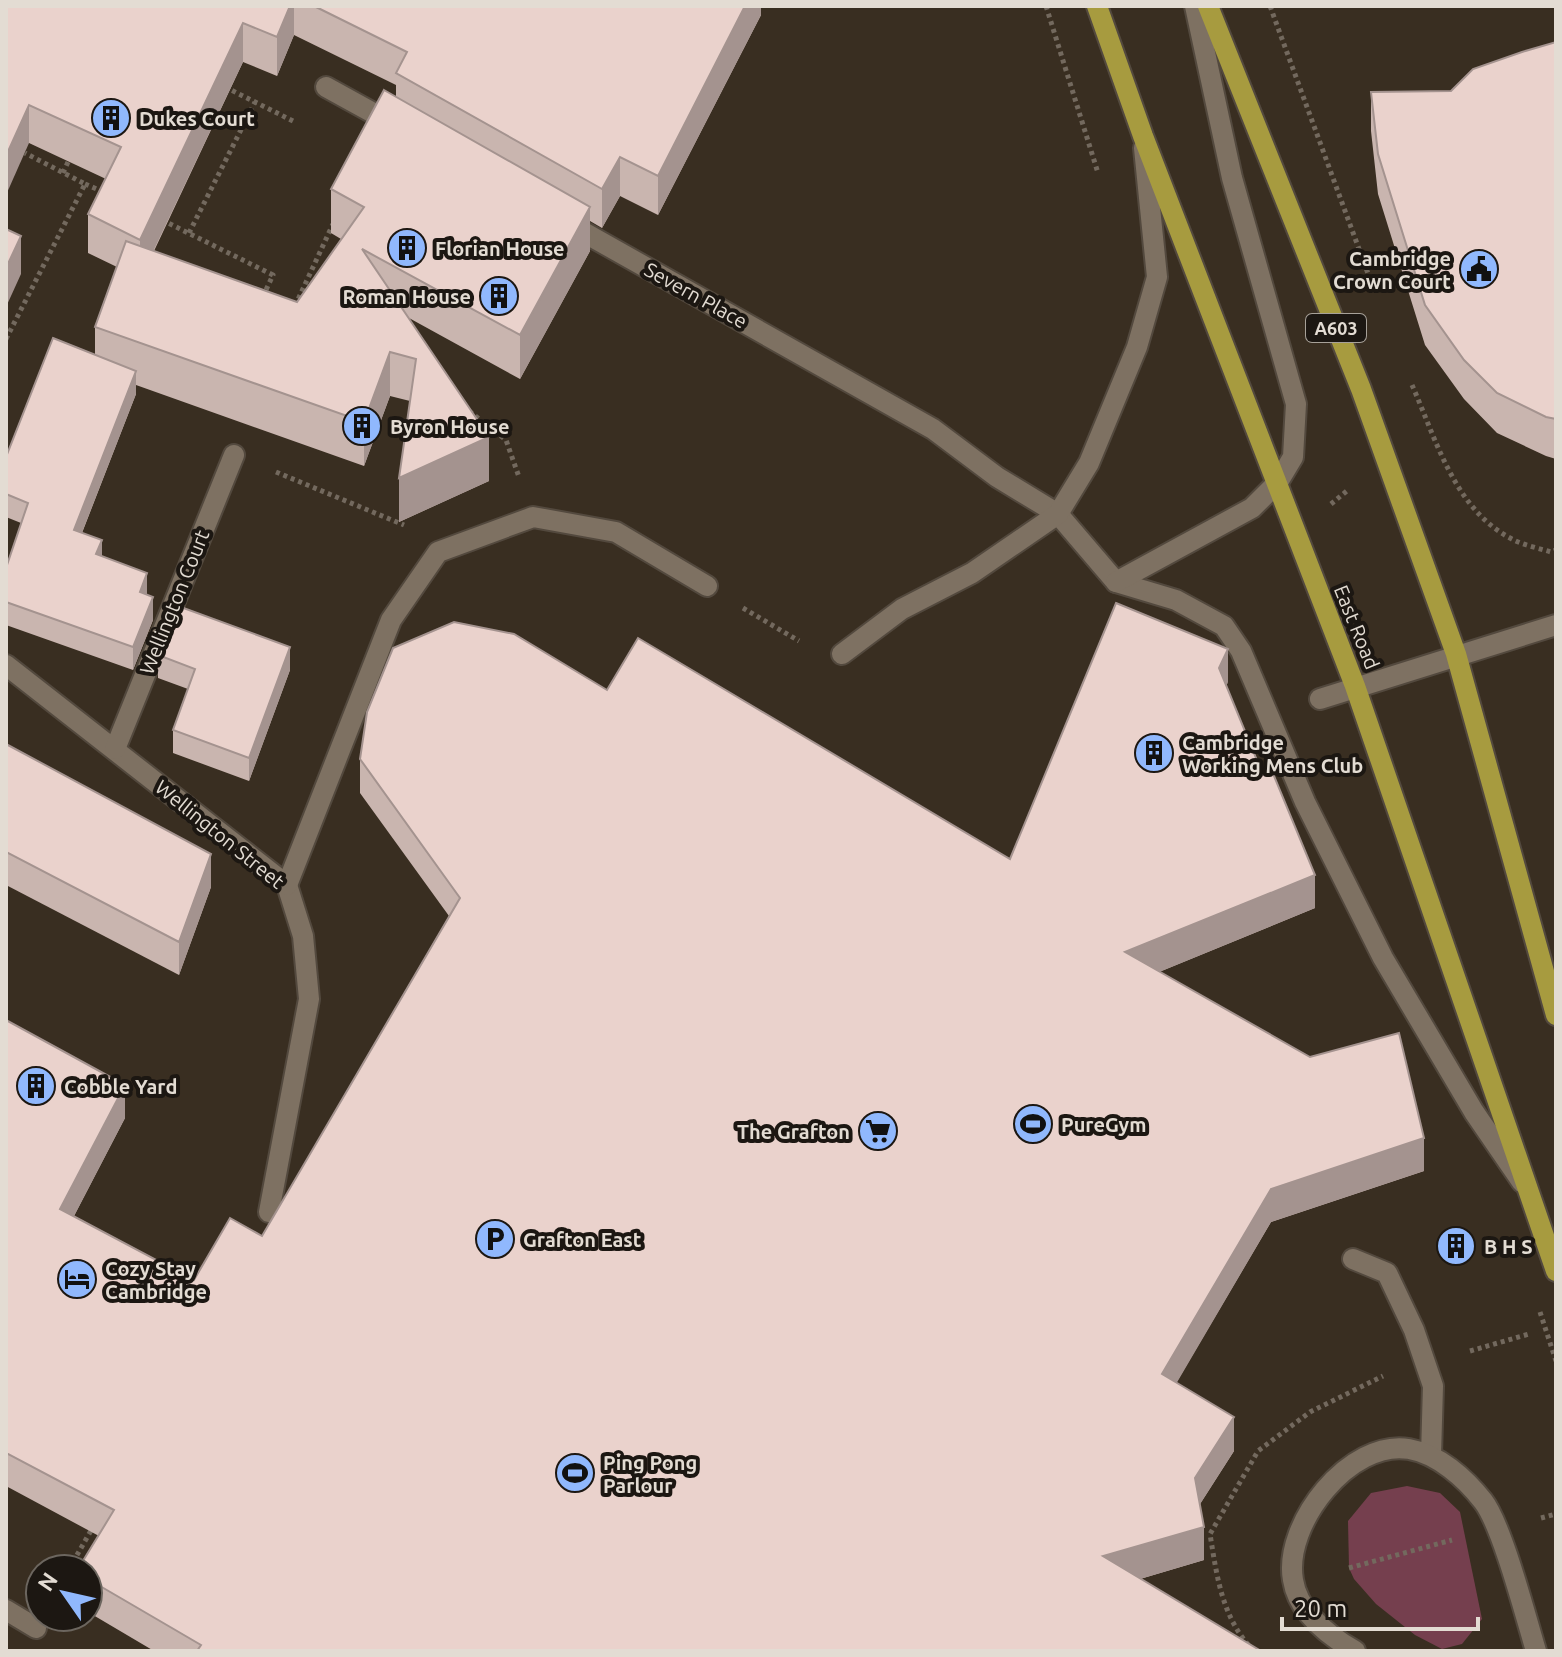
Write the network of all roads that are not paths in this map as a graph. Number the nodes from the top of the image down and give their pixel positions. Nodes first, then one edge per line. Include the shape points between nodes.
1 (1097, 6) edge
2 (1195, 6) edge
3 (1208, 6) edge
4 (326, 87) dead end
5 (409, 134) edge
6 (1143, 136) junction
7 (547, 211) edge
8 (234, 455) road end
9 (1278, 482) junction
10 (1058, 514) junction
11 (1116, 582) junction
12 (707, 586) road end
13 (1556, 625) edge
14 (842, 654) road end
15 (1456, 654) junction
16 (6, 665) edge
17 (1355, 686) junction
18 (1320, 699) dead end
19 (115, 749) junction
20 (287, 885) junction
21 (1556, 1015) edge
22 (1531, 1195) junction
23 (269, 1212) dead end
24 (1353, 1259) dead end
25 (1556, 1271) edge
26 (1431, 1455) junction
27 (6, 1610) edge
28 (24, 1621) edge
29 (1355, 1651) edge
30 (1536, 1651) edge

1 - 6 main road, East Road
2 - 9 street via 1232,178 1296,404 1293,457
3 - 15 main road, A603 via 1361,389
4 - 5 street
6 - 9 main road, East Road
6 - 10 street via 1157,277 1153,299 1089,463
7 - 10 street, Severn Place via 933,429
8 - 19 street, Wellington Court
9 - 11 street via 1252,508
9 - 17 main road, East Road
10 - 11 street, Severn Place
10 - 14 street via 972,573 902,609
11 - 22 street via 1176,600 1224,626 1241,651 1305,802 1383,958 1474,1112
12 - 20 street via 616,532 533,517 438,552 391,620
13 - 15 street
15 - 17 street
15 - 21 main road, A603
16 - 19 street, Wellington Street
17 - 18 street
17 - 22 main road, East Road
19 - 20 street, Wellington Street
20 - 23 street, Wellington Street via 303,936 309,999
22 - 25 main road, East Road
24 - 26 street via 1387,1273 1414,1330 1433,1386
26 - 29 street via 1407,1448 1357,1462 1329,1484 1292,1550 1293,1582 1313,1621
26 - 30 street via 1485,1503
27 - 28 street

